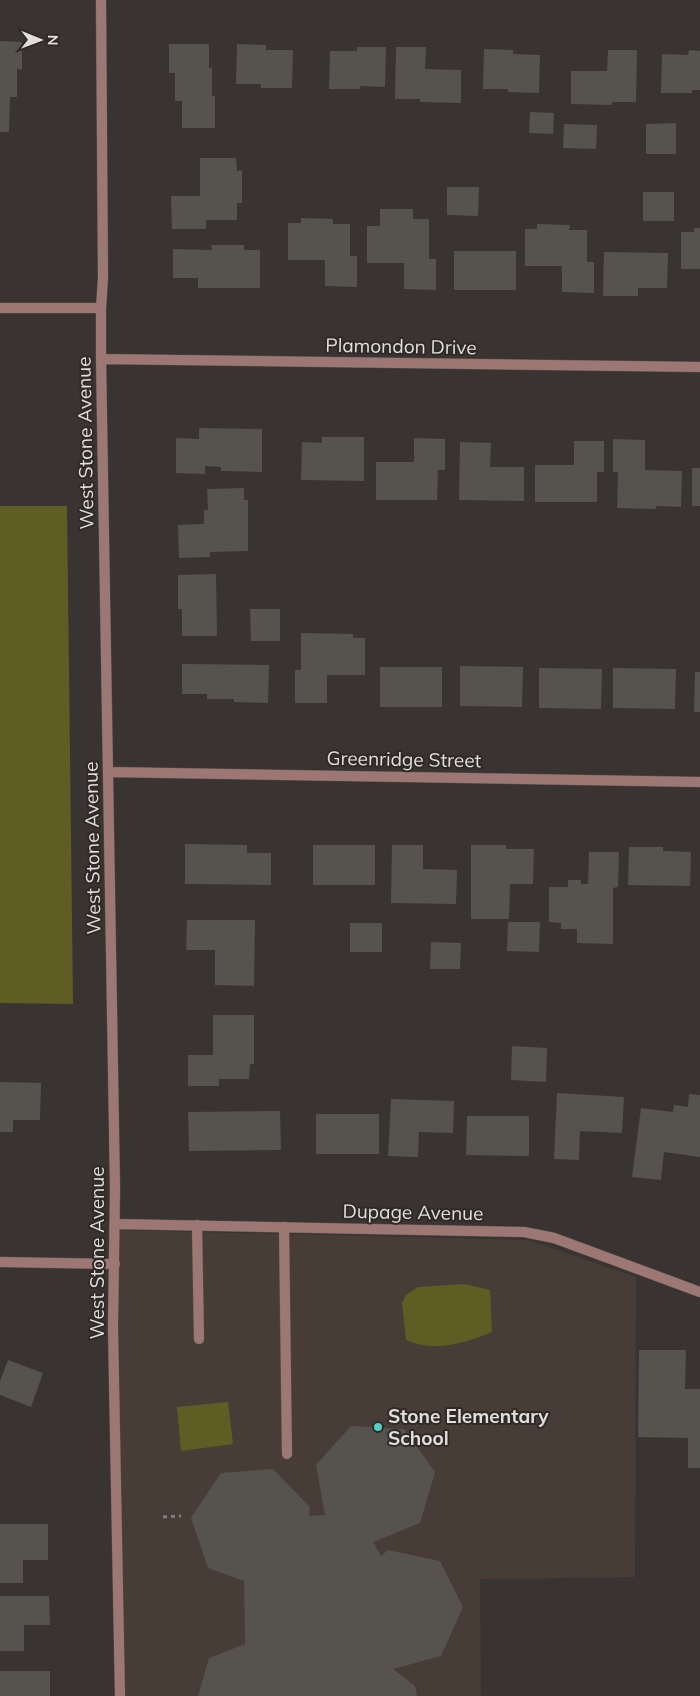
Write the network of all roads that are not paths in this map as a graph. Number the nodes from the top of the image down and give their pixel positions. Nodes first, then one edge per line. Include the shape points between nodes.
1 (101, 0) edge
2 (0, 308) edge
3 (101, 308) junction
4 (101, 359) junction
5 (700, 368) edge
6 (108, 772) junction
7 (700, 782) edge
8 (116, 1224) junction
9 (197, 1225) junction
10 (284, 1227) junction
11 (0, 1262) edge
12 (114, 1264) junction
13 (700, 1292) edge
14 (199, 1339) dead end
15 (287, 1454) dead end
16 (120, 1696) edge

1 - 3 street, West Stone Avenue via 104,278
2 - 3 street
3 - 4 street, West Stone Avenue
4 - 5 street, Plamondon Drive
4 - 6 street, West Stone Avenue
6 - 7 street, Greenridge Street
6 - 8 street, West Stone Avenue
8 - 9 street, Dupage Avenue
8 - 12 street, West Stone Avenue
9 - 10 street, Dupage Avenue
9 - 14 street
10 - 13 street, Dupage Avenue via 524,1232 554,1238
10 - 15 street
11 - 12 street
12 - 16 street, West Stone Avenue

